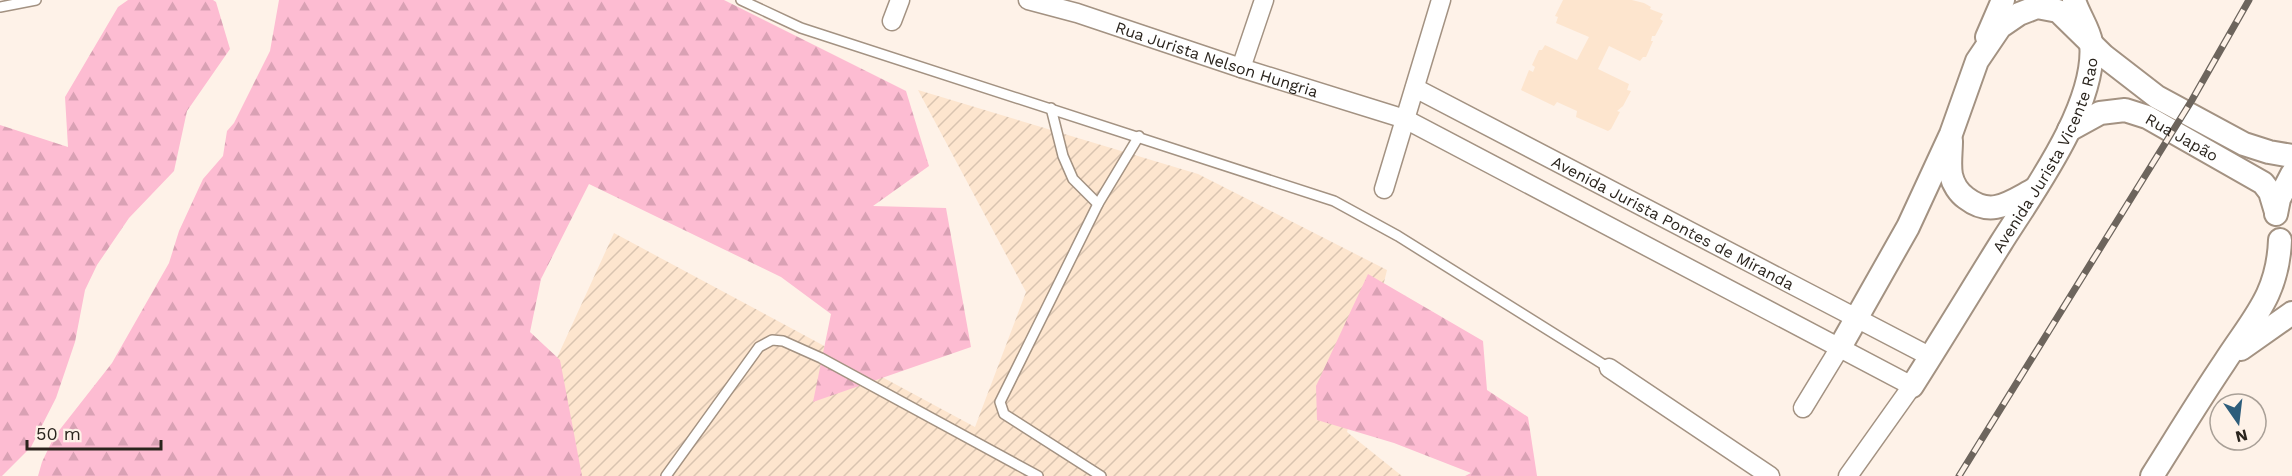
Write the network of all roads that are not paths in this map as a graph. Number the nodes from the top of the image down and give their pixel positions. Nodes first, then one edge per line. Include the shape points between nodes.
1 (36, 0) edge
2 (741, 0) edge
3 (900, 0) edge
4 (1028, 0) edge
5 (1264, 0) edge
6 (1441, 0) edge
7 (2003, 0) edge
8 (2074, 0) edge
9 (1079, 6) edge
10 (0, 7) edge
11 (892, 21) dead end
12 (2091, 41) junction
13 (1977, 61) junction
14 (1241, 68) junction
15 (1415, 88) junction
16 (1051, 108) junction
17 (1405, 119) junction
18 (2069, 130) junction
19 (1951, 134) junction
20 (1139, 136) junction
21 (2292, 156) edge
22 (2292, 174) edge
23 (2036, 188) junction
24 (1384, 189) dead end
25 (1098, 204) junction
26 (2276, 212) junction
27 (2280, 240) junction
28 (2292, 260) edge
29 (2292, 313) edge
30 (1856, 319) junction
31 (1839, 349) junction
32 (1930, 357) junction
33 (2225, 361) junction
34 (1609, 368) joint
35 (1912, 386) junction
36 (1803, 408) dead end
37 (666, 476) edge
38 (1038, 476) edge
39 (1101, 476) edge
40 (1770, 476) edge
41 (1848, 476) edge
42 (2152, 476) edge

1 - 10 lane
2 - 16 lane via 801,28
3 - 11 street
4 - 9 street, Rua Jurista Nelson Hungria
5 - 14 street
6 - 15 street
7 - 13 street
8 - 12 street
9 - 14 street, Rua Jurista Nelson Hungria
12 - 13 street, Avenida Jurista Vicente Rao via 2058,11 2037,7 2000,27
12 - 18 street, Avenida Jurista Vicente Rao via 2088,74
12 - 21 street, Rua Japão via 2104,56 2157,97 2244,144
13 - 19 street, Avenida Jurista Vicente Rao
14 - 17 street, Rua Jurista Nelson Hungria
15 - 17 street
15 - 30 street, Avenida Jurista Pontes de Miranda
16 - 20 lane
16 - 25 lane via 1073,179
17 - 24 street
17 - 31 street, Avenida Jurista Pontes de Miranda
18 - 23 street, Avenida Jurista Vicente Rao
18 - 26 street, Rua Japão via 2100,113 2125,110 2147,117 2263,183
19 - 23 street via 1951,176 1960,193 1977,207 2004,206
19 - 30 street, Avenida Jurista Vicente Rao via 1908,227
20 - 25 lane
20 - 34 lane via 1334,201 1398,236
22 - 26 street
23 - 32 street, Avenida Jurista Vicente Rao
25 - 39 lane via 1000,402 1004,414
26 - 27 street
27 - 28 street
27 - 33 street via 2277,269 2265,303
29 - 33 street
30 - 31 street, Avenida Jurista Vicente Rao
30 - 32 street, Avenida Jurista Pontes de Miranda
31 - 35 street, Avenida Jurista Pontes de Miranda
31 - 36 street
32 - 35 street, Avenida Jurista Vicente Rao
33 - 42 street
34 - 40 street
35 - 41 street
37 - 38 lane via 759,347 772,340 821,358

